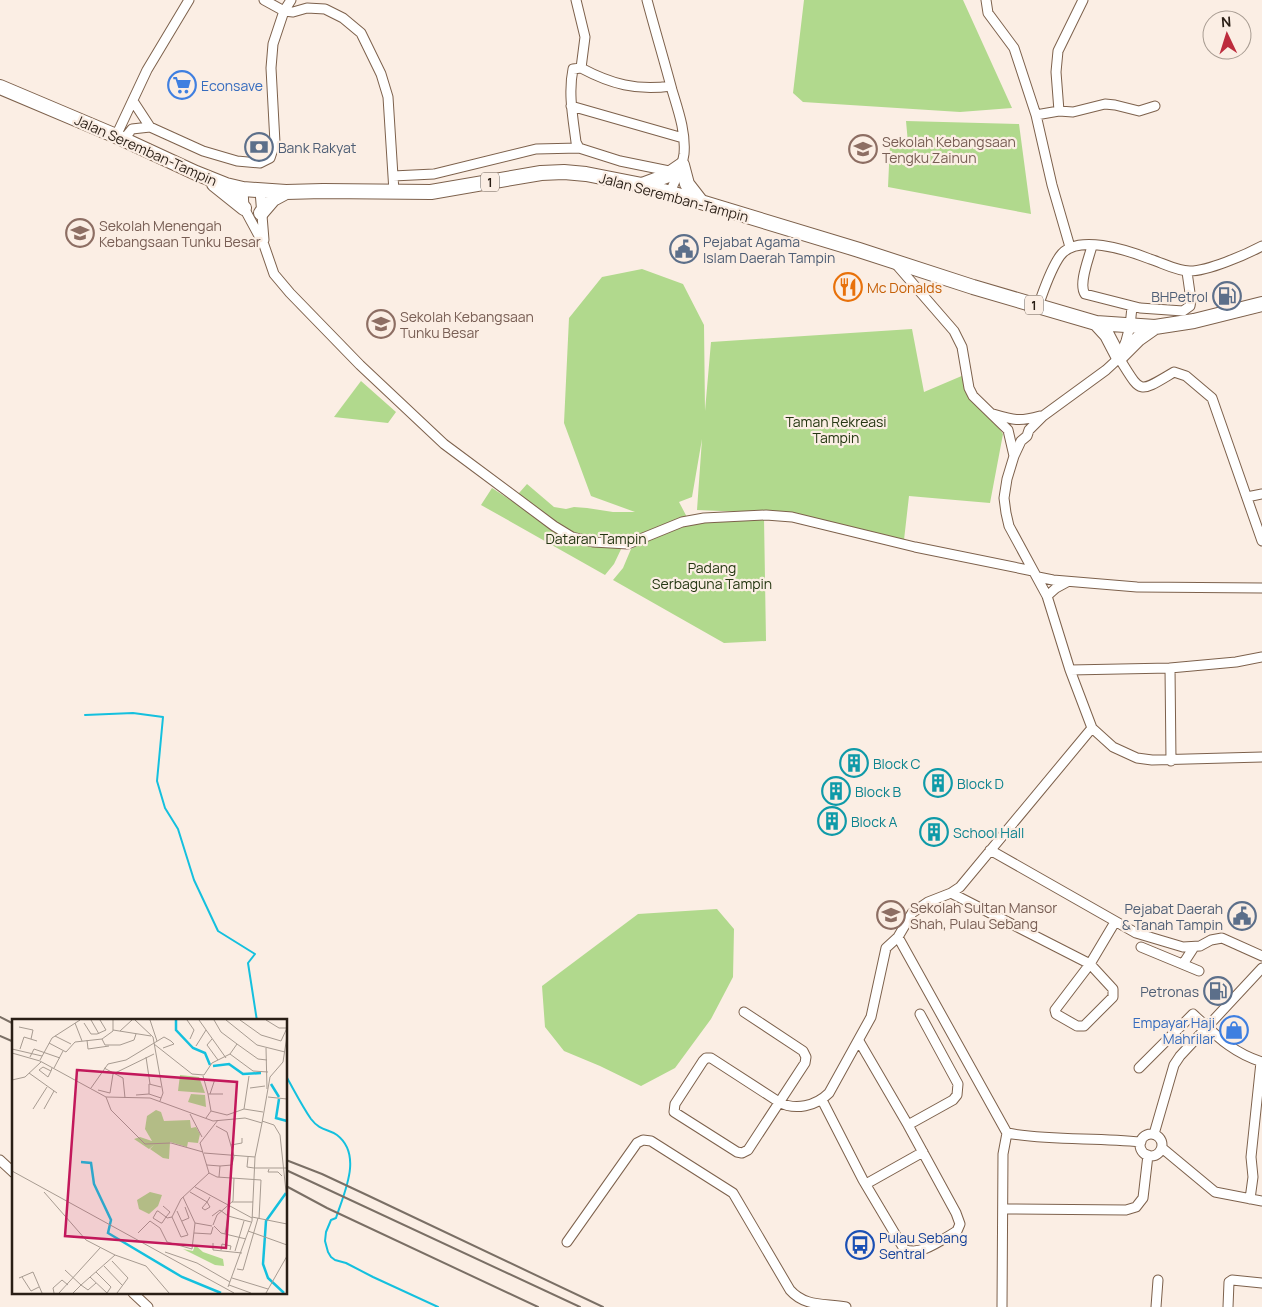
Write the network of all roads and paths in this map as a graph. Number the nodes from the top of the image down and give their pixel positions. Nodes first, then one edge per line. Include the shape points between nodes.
1 (189, 0) edge
2 (264, 0) edge
3 (291, 0) edge
4 (576, 0) edge
5 (647, 0) edge
6 (986, 0) edge
7 (1083, 0) edge
8 (284, 11) junction
9 (577, 68) junction
10 (671, 86) junction
11 (0, 87) edge
12 (133, 101) junction
13 (571, 106) junction
14 (1155, 106) dead end
15 (1058, 111) junction
16 (1036, 114) junction
17 (150, 127) junction
18 (120, 138) junction
19 (683, 138) junction
20 (579, 148) junction
21 (678, 171) junction
22 (203, 176) junction
23 (393, 176) junction
24 (642, 185) junction
25 (244, 189) junction
26 (260, 191) junction
27 (286, 192) junction
28 (394, 192) junction
29 (674, 194) junction
30 (702, 203) junction
31 (244, 208) junction
32 (261, 213) junction
33 (264, 245) junction
34 (1092, 246) junction
35 (1262, 246) edge
36 (1070, 247) junction
37 (893, 261) junction
38 (1187, 272) junction
39 (1262, 304) edge
40 (1038, 306) junction
41 (1132, 307) junction
42 (1096, 323) junction
43 (1130, 326) junction
44 (1155, 327) junction
45 (1119, 358) junction
46 (992, 414) junction
47 (1042, 416) junction
48 (1019, 421) junction
49 (1029, 430) junction
50 (1009, 434) junction
51 (1022, 441) junction
52 (1014, 456) junction
53 (1262, 494) edge
54 (1247, 498) junction
55 (1262, 541) edge
56 (1036, 574) junction
57 (1070, 581) junction
58 (1262, 588) edge
59 (1047, 596) junction
60 (1262, 657) edge
61 (1170, 668) junction
62 (1070, 670) junction
63 (1092, 728) junction
64 (1262, 757) edge
65 (1171, 761) junction
66 (990, 850) junction
67 (951, 893) junction
68 (1115, 922) junction
69 (898, 937) junction
70 (1141, 947) dead end
71 (1194, 947) junction
72 (1262, 956) edge
73 (1090, 964) junction
74 (1183, 964) junction
75 (1262, 968) edge
76 (1199, 970) dead end
77 (744, 1012) dead end
78 (920, 1014) dead end
79 (1207, 1027) junction
80 (859, 1041) junction
81 (1261, 1062) edge
82 (1139, 1068) dead end
83 (822, 1100) junction
84 (779, 1102) junction
85 (908, 1125) junction
86 (1007, 1133) junction
87 (1154, 1134) junction
88 (1140, 1142) junction
89 (1162, 1148) junction
90 (923, 1152) junction
91 (1148, 1155) junction
92 (0, 1160) edge
93 (12, 1171) edge
94 (866, 1184) junction
95 (1250, 1200) junction
96 (1262, 1201) edge
97 (1004, 1209) junction
98 (567, 1242) dead end
99 (1158, 1280) dead end
100 (1262, 1283) edge
101 (134, 1294) edge
102 (148, 1307) edge
103 (846, 1307) edge
104 (1002, 1307) edge
105 (1156, 1307) edge
106 (1228, 1307) edge

1 - 12 street via 147,70
2 - 8 street
3 - 8 street
4 - 9 street via 584,37
5 - 10 street
6 - 16 street via 988,13 1014,48
7 - 15 street via 1058,51
8 - 17 street via 274,44 275,143 270,158 260,163 237,161 203,151
8 - 23 street via 324,10 343,18 361,33 388,97
9 - 10 street via 601,79 634,87
9 - 13 street
10 - 19 street
11 - 18 highway, Jalan Seremban-Tampin / 1
12 - 17 street
12 - 18 street
13 - 19 street
13 - 20 street
14 - 15 street via 1139,111 1110,104 1073,112
15 - 16 street
16 - 36 street
17 - 18 street via 132,129
18 - 22 highway, Jalan Seremban-Tampin / 1
19 - 21 street via 684,152
20 - 21 street via 620,161
20 - 23 street via 536,149 434,174
21 - 24 highway
21 - 29 street
21 - 30 highway
22 - 25 highway, Jalan Seremban-Tampin / 1
22 - 31 highway
23 - 28 street
24 - 28 highway, Jalan Seremban-Tampin / 1 via 564,172 431,192
24 - 29 highway, Jalan Seremban-Tampin / 1
25 - 26 highway, Jalan Seremban-Tampin / 1
25 - 31 street
26 - 27 highway, Jalan Seremban-Tampin / 1
26 - 32 street
27 - 28 highway, Jalan Seremban-Tampin / 1
27 - 32 highway
29 - 30 highway, Jalan Seremban-Tampin / 1
30 - 37 highway, Jalan Seremban-Tampin / 1
31 - 33 street
32 - 33 street
33 - 56 street via 274,274 360,365 444,444 572,537 628,544 682,522 704,518 792,517
34 - 36 street
34 - 38 street via 1113,246
34 - 41 street via 1082,290 1085,294
35 - 38 street via 1199,271
36 - 40 street via 1060,256
37 - 40 highway, Jalan Seremban-Tampin / 1
37 - 46 street via 954,330 962,347 969,388
38 - 41 street via 1191,300 1190,306 1183,311
39 - 44 highway, Jalan Seremban-Tampin / 1
40 - 42 highway, Jalan Seremban-Tampin / 1
41 - 43 street
42 - 43 highway, Jalan Seremban-Tampin / 1
42 - 45 highway via 1107,335
43 - 44 highway, Jalan Seremban-Tampin / 1
43 - 45 street
44 - 45 highway
45 - 47 street
45 - 54 street via 1137,386 1148,388 1174,372 1186,376 1212,398
46 - 48 street
46 - 50 street
47 - 48 street
47 - 49 street
48 - 49 street via 1026,423
48 - 50 street via 1010,424
49 - 51 street
50 - 51 street via 1016,441
50 - 52 street
51 - 52 street
52 - 56 street via 1004,498 1006,514 1009,526
53 - 54 street
54 - 55 street
56 - 57 street
56 - 59 street
57 - 58 street via 1137,587
57 - 59 street
59 - 62 street
60 - 61 street
61 - 62 street
61 - 65 street
62 - 63 street
63 - 65 street via 1125,753
63 - 66 street
64 - 65 street
66 - 67 street via 960,887
66 - 68 street
67 - 69 street via 912,913
67 - 73 street
68 - 71 street via 1136,933 1183,947
68 - 73 street
69 - 80 street via 886,948 872,1017
69 - 86 street
70 - 74 street
71 - 72 street via 1222,938
71 - 74 street
73 - 73 street via 1055,1010 1056,1014 1077,1026 1084,1026 1114,993
74 - 76 street
75 - 79 street
77 - 84 street via 803,1051 806,1057
78 - 85 street via 958,1084 957,1095
79 - 81 street via 1233,1050
79 - 82 street via 1193,1014
79 - 87 street via 1188,1045 1174,1065
80 - 83 street
80 - 85 street
81 - 95 street
83 - 84 street via 800,1107 788,1107
83 - 94 street
84 - 84 street via 706,1058 674,1112 742,1153 748,1150
85 - 90 street
86 - 88 street
86 - 97 street via 1003,1154
87 - 88 street via 1144,1136
87 - 89 street via 1160,1138
88 - 91 street via 1143,1152
89 - 91 street via 1158,1153
89 - 95 street via 1215,1192
90 - 94 street
90 - 94 street via 960,1224 957,1230 920,1251 904,1249
91 - 97 street via 1143,1198 1136,1207 1126,1210
92 - 93 street
95 - 96 street
97 - 104 street
98 - 103 street via 637,1143 651,1141 733,1193 797,1298
99 - 105 street
100 - 106 street via 1229,1282
101 - 102 street

